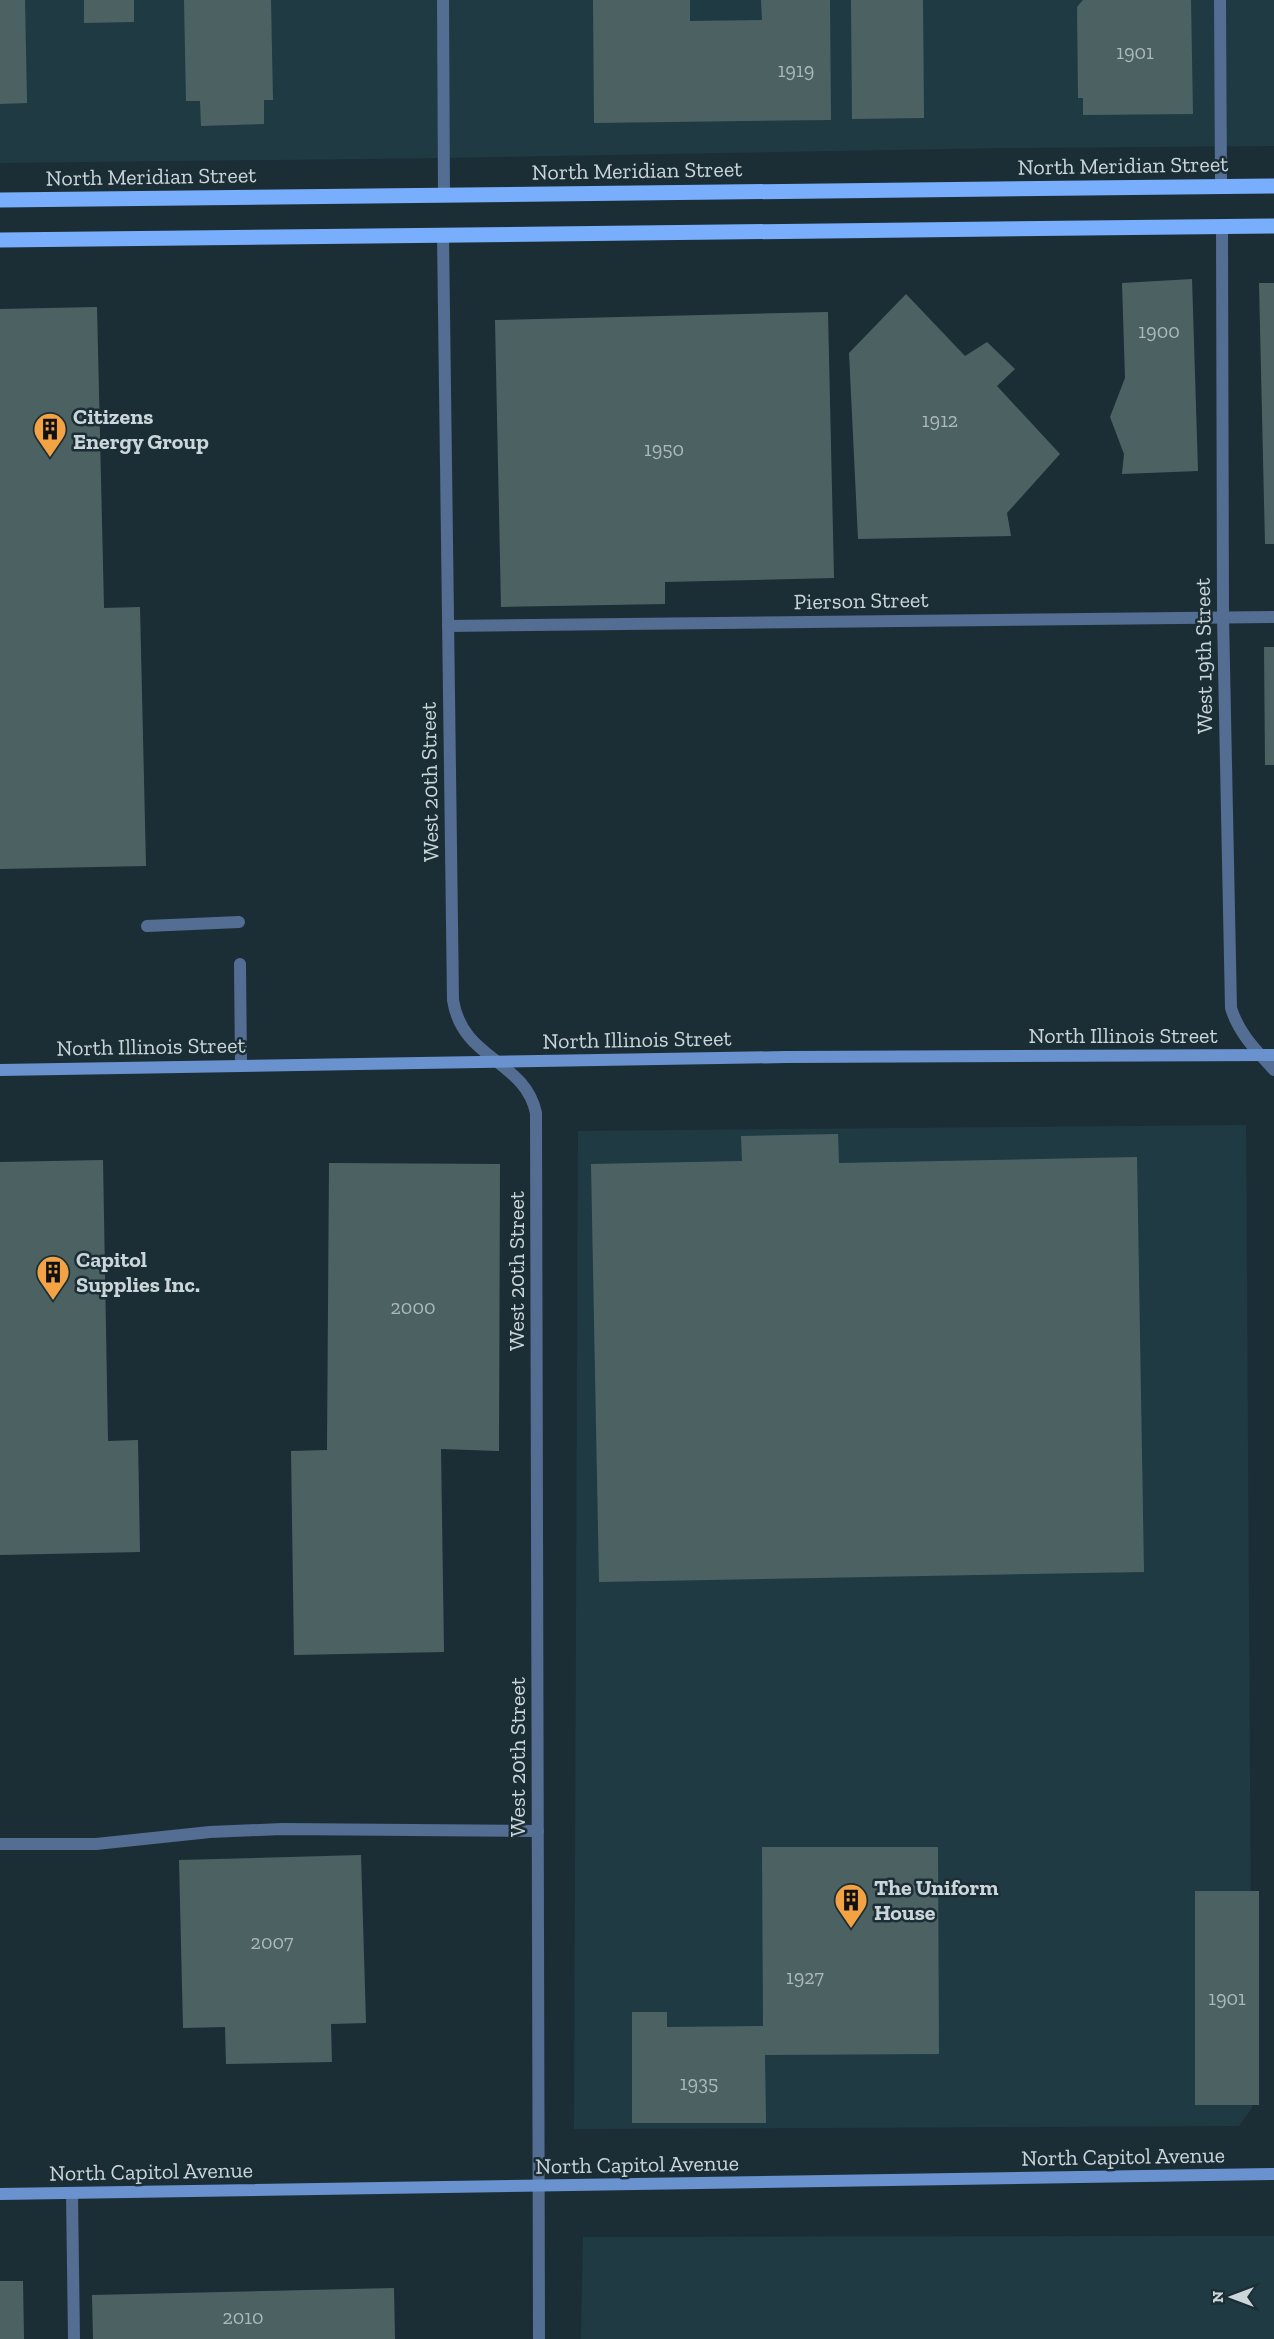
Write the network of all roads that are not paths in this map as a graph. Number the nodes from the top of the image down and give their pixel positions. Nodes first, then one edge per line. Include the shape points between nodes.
1 (443, 0) edge
2 (1220, 0) edge
3 (1221, 186) junction
4 (1274, 186) edge
5 (444, 195) junction
6 (0, 200) edge
7 (1274, 226) edge
8 (1222, 227) junction
9 (443, 236) junction
10 (0, 240) edge
11 (1223, 617) junction
12 (1274, 617) edge
13 (448, 626) junction
14 (239, 922) dead end
15 (147, 926) dead end
16 (240, 964) dead end
17 (1274, 1054) edge
18 (1260, 1055) junction
19 (496, 1063) junction
20 (241, 1066) junction
21 (0, 1070) edge
22 (1274, 1070) edge
23 (538, 1831) junction
24 (0, 1844) edge
25 (1274, 2174) edge
26 (539, 2186) junction
27 (72, 2193) junction
28 (0, 2194) edge
29 (74, 2339) edge
30 (539, 2339) edge

1 - 5 street
2 - 3 street
3 - 4 main road, North Meridian Street
3 - 5 main road, North Meridian Street
5 - 6 main road, North Meridian Street
7 - 8 main road
8 - 9 main road
8 - 11 street, West 19th Street
9 - 10 main road
9 - 13 street, West 20th Street
11 - 12 street, Pierson Street
11 - 13 street, Pierson Street
11 - 18 street, West 19th Street via 1231,1008 1236,1024
13 - 19 street, West 20th Street via 453,1000 467,1034
14 - 15 street
16 - 20 street
17 - 18 main road, North Illinois Street
18 - 19 main road, North Illinois Street
18 - 22 street, West 19th Street
19 - 20 main road, North Illinois Street
19 - 23 street, West 20th Street via 521,1081 533,1099 536,1113
20 - 21 main road, North Illinois Street
23 - 24 street via 282,1829 96,1844
23 - 26 street, West 20th Street
25 - 26 main road, North Capitol Avenue
26 - 27 main road, North Capitol Avenue
26 - 30 street, West 20th Street
27 - 28 main road, North Capitol Avenue
27 - 29 street

